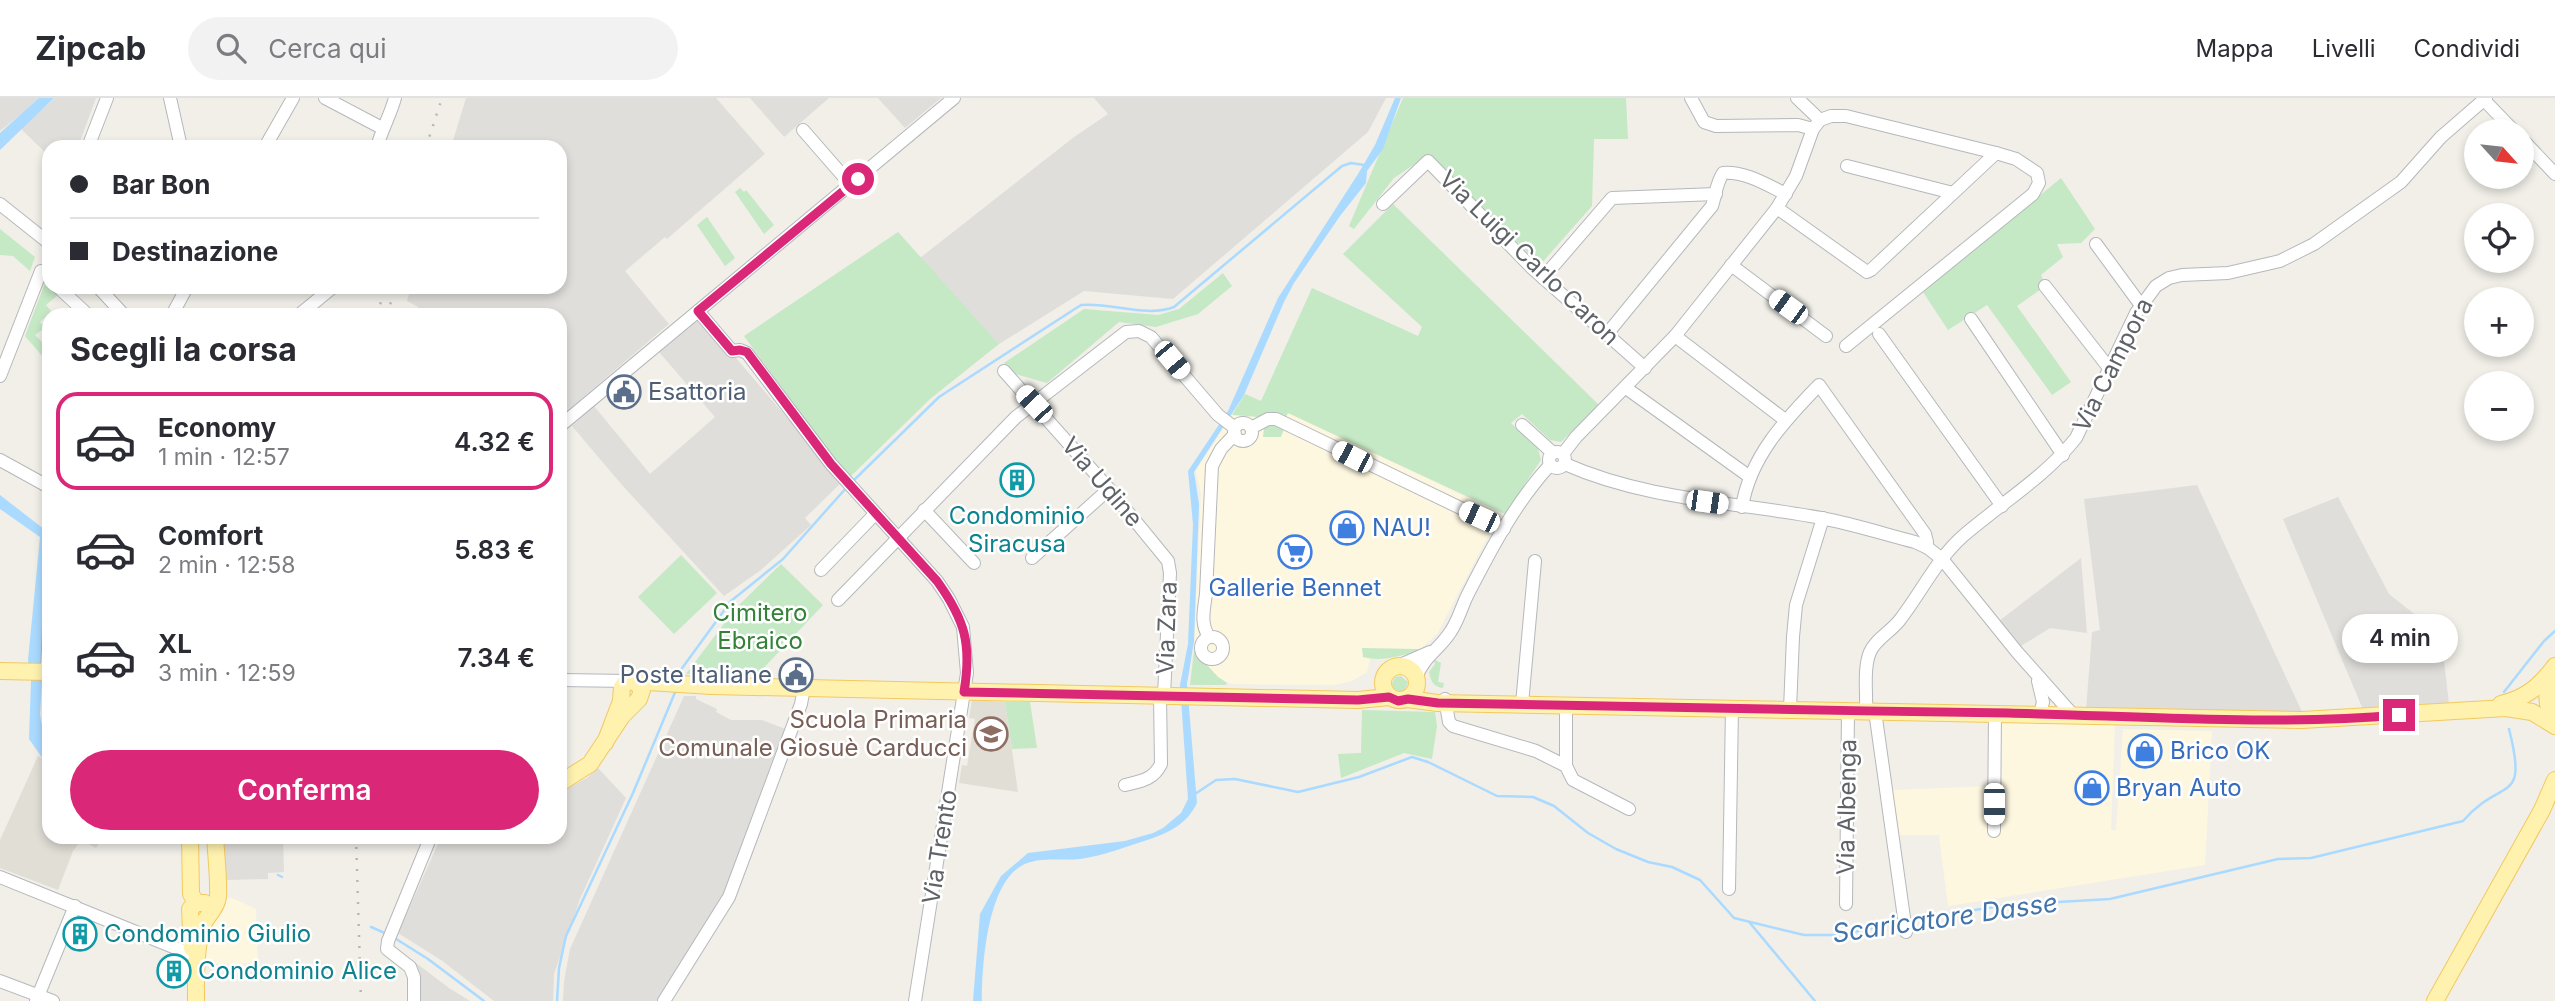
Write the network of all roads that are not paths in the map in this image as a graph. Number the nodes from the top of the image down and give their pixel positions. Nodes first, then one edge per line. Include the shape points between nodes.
1 (107, 98) edge
2 (170, 98) edge
3 (293, 98) edge
4 (325, 98) edge
5 (395, 98) edge
6 (954, 98) edge
7 (1691, 98) edge
8 (1797, 98) edge
9 (2485, 99) edge
10 (2503, 119) edge
11 (1816, 124) junction
12 (382, 128) junction
13 (803, 130) dead end
14 (91, 140) edge
15 (179, 140) edge
16 (269, 140) edge
17 (379, 140) edge
18 (2534, 152) edge
19 (1996, 153) junction
20 (1847, 166) dead end
21 (2555, 174) edge
22 (851, 185) junction
23 (1953, 193) junction
24 (1716, 194) junction
25 (1786, 194) junction
26 (0, 204) edge
27 (1382, 204) dead end
28 (1777, 208) junction
29 (42, 236) edge
30 (2096, 244) dead end
31 (1731, 265) junction
32 (1543, 278) junction
33 (42, 282) edge
34 (2045, 286) dead end
35 (66, 294) edge
36 (104, 294) edge
37 (324, 294) edge
38 (2140, 304) junction
39 (80, 308) edge
40 (118, 308) edge
41 (308, 308) edge
42 (698, 311) junction
43 (1971, 319) dead end
44 (1607, 334) junction
45 (1879, 334) dead end
46 (1675, 336) junction
47 (1826, 336) dead end
48 (1846, 346) dead end
49 (1645, 368) junction
50 (2109, 368) junction
51 (1004, 371) dead end
52 (0, 376) edge
53 (1626, 388) junction
54 (1034, 404) junction
55 (567, 420) edge
56 (1785, 420) junction
57 (1229, 425) junction
58 (1522, 425) dead end
59 (2063, 455) junction
60 (1558, 459) junction
61 (0, 460) edge
62 (1750, 477) junction
63 (42, 483) edge
64 (1109, 489) junction
65 (1742, 506) junction
66 (2002, 506) junction
67 (924, 510) junction
68 (875, 514) junction
69 (1823, 518) junction
70 (1504, 529) junction
71 (897, 540) junction
72 (1926, 547) junction
73 (1032, 558) dead end
74 (1942, 559) junction
75 (1168, 561) joint
76 (1535, 561) dead end
77 (974, 563) dead end
78 (821, 570) dead end
79 (838, 600) dead end
80 (1209, 637) dead end
81 (1434, 650) junction
82 (1398, 666) junction
83 (2555, 666) edge
84 (0, 671) edge
85 (41, 671) edge
86 (2033, 671) junction
87 (567, 680) edge
88 (1417, 680) junction
89 (1382, 681) junction
90 (804, 688) junction
91 (631, 692) junction
92 (964, 692) junction
93 (1173, 696) junction
94 (1389, 697) junction
95 (1341, 698) junction
96 (1408, 699) junction
97 (1448, 702) junction
98 (1522, 704) junction
99 (1566, 705) junction
100 (1732, 708) junction
101 (1790, 709) junction
102 (2482, 709) junction
103 (1847, 710) junction
104 (1870, 711) junction
105 (1994, 713) junction
106 (2040, 714) junction
107 (2073, 715) junction
108 (2555, 726) edge
109 (1566, 766) junction
110 (567, 779) edge
111 (2555, 780) edge
112 (1125, 785) dead end
113 (2555, 795) edge
114 (1629, 809) dead end
115 (2542, 810) junction
116 (1994, 831) dead end
117 (190, 844) edge
118 (215, 844) edge
119 (428, 844) edge
120 (0, 877) edge
121 (1729, 889) dead end
122 (1846, 904) dead end
123 (75, 906) junction
124 (201, 912) junction
125 (1904, 925) dead end
126 (194, 959) junction
127 (0, 981) edge
128 (37, 998) edge
129 (53, 1001) edge
130 (196, 1001) edge
131 (414, 1001) edge
132 (664, 1001) edge
133 (915, 1001) edge
134 (2435, 1001) edge

1 - 14 street
2 - 15 street
3 - 16 street
4 - 12 street
5 - 12 street via 388,123
6 - 22 street
7 - 11 street via 1704,122 1716,126
8 - 11 street
9 - 10 street
9 - 38 street, Via Campora via 2441,137 2401,182 2314,244 2280,261 2228,273 2169,278
11 - 19 street via 1831,116 1846,116
11 - 25 street
12 - 17 street
13 - 22 street
18 - 21 street
19 - 23 street
19 - 48 street via 2037,173 2039,183 2033,194
20 - 23 street
22 - 42 street
23 - 28 street via 1867,272
24 - 25 street via 1723,173 1734,172
24 - 32 street via 1612,198
24 - 44 street via 1712,206
25 - 28 street
26 - 29 street
27 - 32 street, Via Luigi Carlo Caron via 1428,161
28 - 31 street
30 - 38 street
31 - 46 street
31 - 47 street
32 - 44 street, Via Luigi Carlo Caron
33 - 52 street
34 - 50 street
35 - 39 street
36 - 40 street
37 - 41 street
38 - 50 street, Via Campora
42 - 55 street
42 - 68 street, Via Trento via 732,351 747,352 831,464
43 - 59 street
44 - 49 street, Via Luigi Carlo Caron
45 - 66 street
46 - 49 street
46 - 56 street
49 - 53 street
50 - 59 street, Via Campora via 2076,439
51 - 54 street, Via Udine
53 - 60 street
53 - 62 street
54 - 57 street via 1120,335 1133,330 1156,341
54 - 64 street, Via Udine
54 - 67 street
56 - 62 street
56 - 72 street via 1819,385 1925,534
57 - 70 street via 1239,439 1246,440 1251,428 1276,419
57 - 80 street via 1212,466 1203,614
58 - 60 street
59 - 66 street, Via Campora
60 - 65 street via 1626,485
60 - 70 street via 1525,495
61 - 63 street
62 - 65 street
64 - 73 street
64 - 75 street, Via Udine
65 - 69 street
66 - 74 street, Via Campora
67 - 71 street
67 - 77 street
68 - 71 street, Via Trento
68 - 78 street
69 - 72 street
69 - 101 street via 1796,605
70 - 81 street via 1454,627
71 - 79 street
71 - 92 street, Via Trento via 937,581 960,616 968,668
72 - 74 street
74 - 86 street
74 - 104 street, Via Campora via 1898,622 1871,649
75 - 93 street, Via Zara
76 - 98 street
81 - 82 street
81 - 88 street via 1423,661
82 - 88 main road via 1409,668
82 - 89 main road via 1388,670
83 - 102 main road via 2526,696
83 - 108 main road via 2547,691
84 - 85 main road
86 - 106 street via 2042,691
86 - 107 street
87 - 91 street via 606,679
88 - 96 main road
88 - 97 main road
89 - 94 main road
89 - 95 main road via 1365,693
90 - 91 main road via 676,685
90 - 92 main road
90 - 132 street via 729,897
91 - 110 main road via 590,764
92 - 93 main road
92 - 133 street, Via Trento
93 - 95 main road
93 - 112 street, Via Zara via 1157,773
94 - 95 main road
94 - 96 main road
96 - 97 main road
97 - 98 main road
97 - 109 street via 1453,726 1536,751
98 - 99 main road
99 - 100 main road
99 - 109 street
100 - 101 main road
100 - 121 street
101 - 103 main road
102 - 107 main road via 2302,720
102 - 108 main road via 2525,710
103 - 104 main road
103 - 122 street, Via Albenga
104 - 105 main road
104 - 125 street, Via Campora
105 - 106 main road
105 - 116 street
106 - 107 main road
109 - 114 street via 1573,780
111 - 115 main road
113 - 115 main road
115 - 134 main road
117 - 124 main road via 191,894
118 - 124 main road via 217,902
119 - 131 street via 387,949 410,967
120 - 123 street
123 - 126 street
123 - 128 street
124 - 126 main road
126 - 130 main road
127 - 128 street
128 - 129 street

